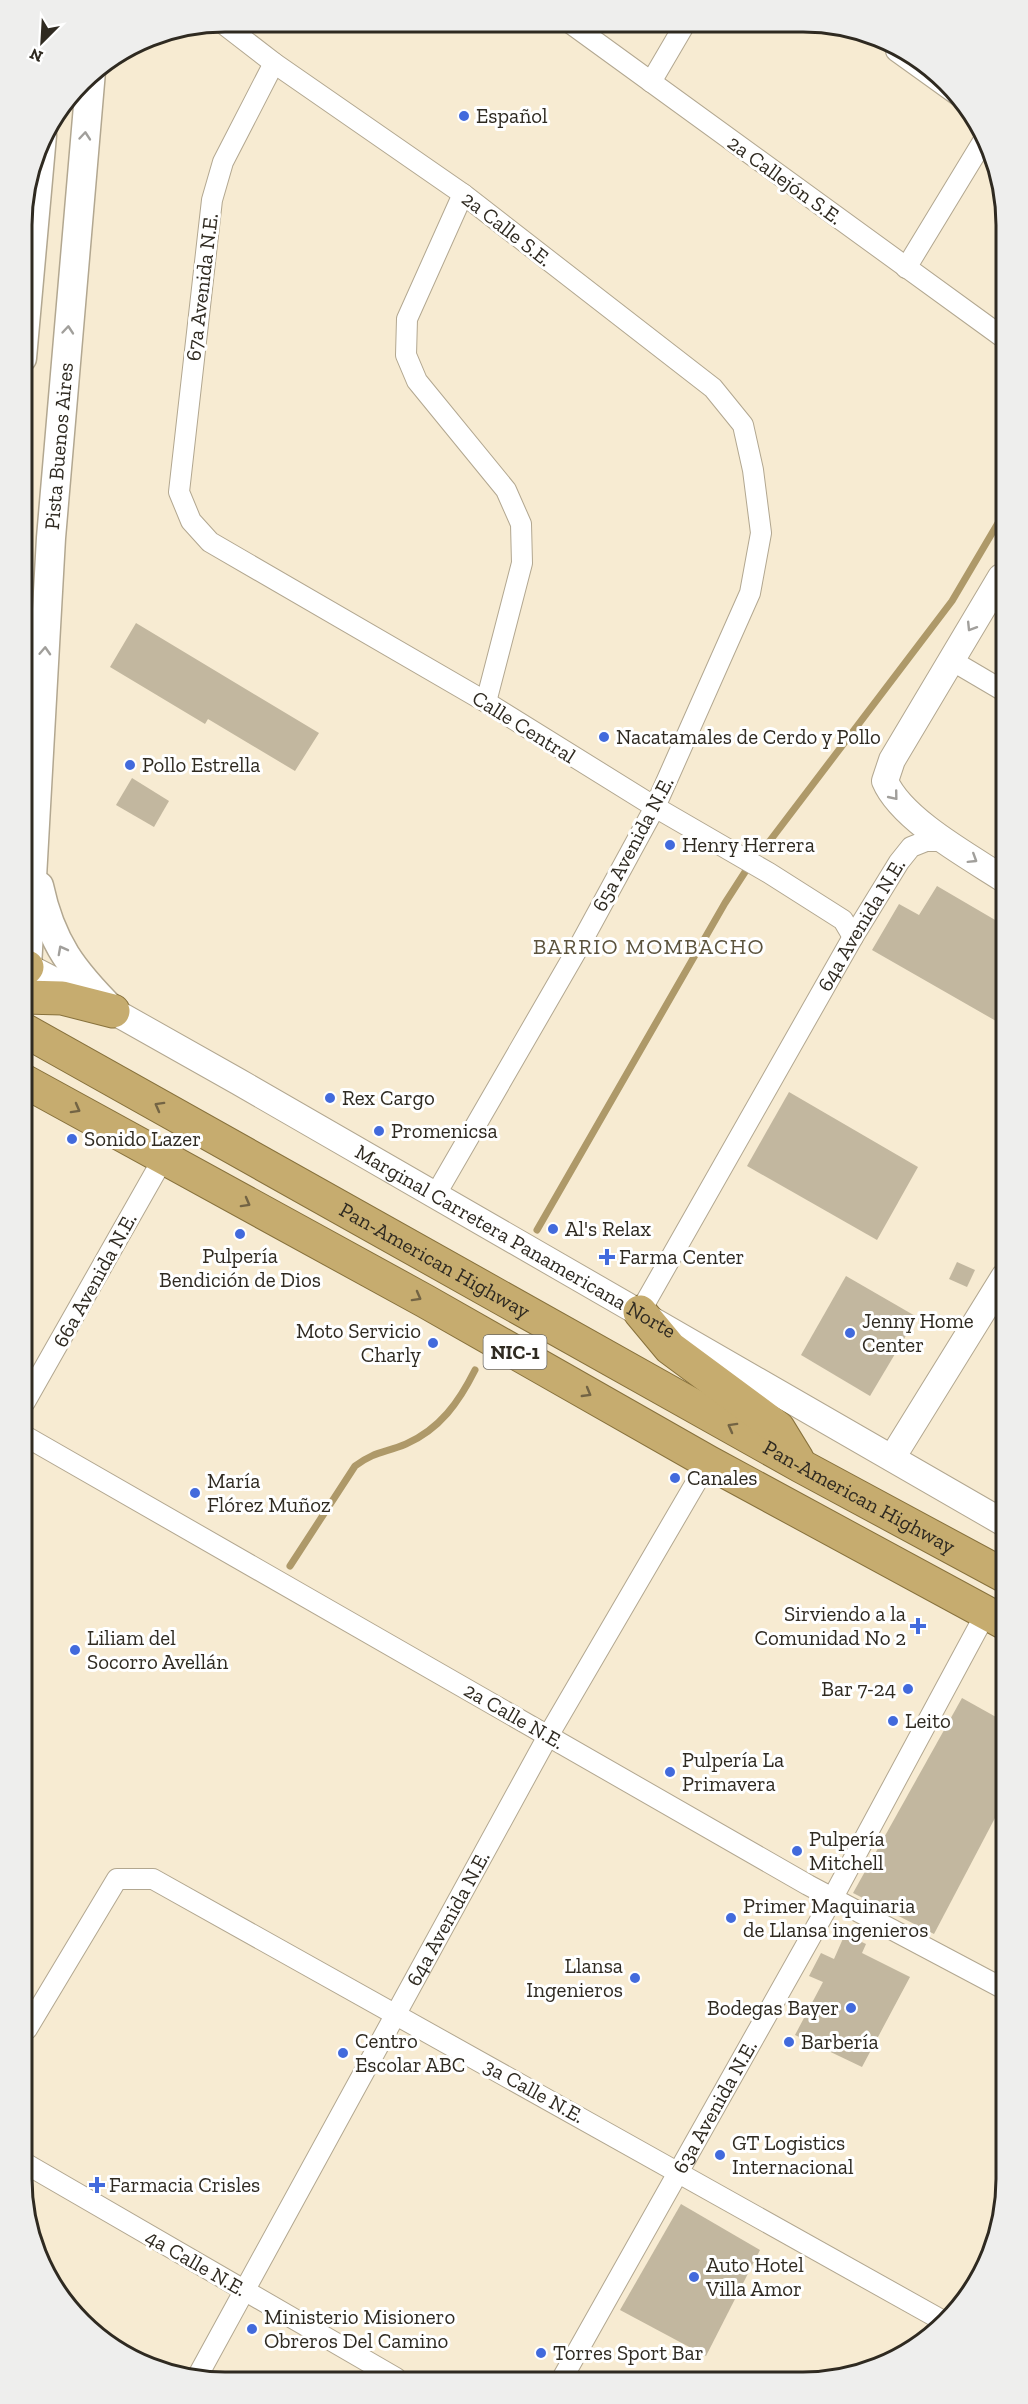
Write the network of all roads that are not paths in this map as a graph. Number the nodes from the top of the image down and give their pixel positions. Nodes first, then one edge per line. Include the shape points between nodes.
1 (234, 32) edge
2 (582, 32) edge
3 (679, 32) edge
4 (274, 63) junction
5 (651, 82) junction
6 (90, 86) edge
7 (980, 146) edge
8 (36, 182) edge
9 (463, 194) junction
10 (32, 229) edge
11 (906, 268) junction
12 (997, 334) edge
13 (753, 470) joint
14 (191, 521) joint
15 (997, 584) edge
16 (951, 660) junction
17 (997, 687) edge
18 (486, 702) junction
19 (32, 709) edge
20 (655, 807) junction
21 (943, 841) junction
22 (33, 856) junction
23 (32, 871) edge
24 (997, 875) edge
25 (853, 937) junction
26 (32, 979) edge
27 (112, 1011) junction
28 (32, 1034) edge
29 (32, 1085) edge
30 (164, 1157) junction
31 (436, 1194) junction
32 (996, 1289) edge
33 (640, 1312) junction
34 (32, 1390) edge
35 (32, 1439) edge
36 (892, 1458) junction
37 (708, 1462) junction
38 (801, 1466) junction
39 (996, 1519) edge
40 (996, 1571) edge
41 (995, 1618) edge
42 (548, 1736) junction
43 (832, 1899) junction
44 (996, 1985) edge
45 (397, 2015) junction
46 (32, 2021) edge
47 (32, 2166) edge
48 (678, 2171) junction
49 (244, 2290) junction
50 (938, 2318) edge
51 (201, 2371) edge
52 (386, 2372) edge
53 (566, 2372) edge

1 - 4 street, 2a Calle S.E.
2 - 5 street, 2a Callejón S.E.
3 - 5 street
4 - 9 street, 2a Calle S.E.
4 - 14 street, 67a Avenida N.E. via 223,162 212,200 179,492
5 - 11 street, 2a Callejón S.E.
19 -> 6 main road, Pista Buenos Aires via 51,538
7 - 11 street
8 - 10 main road
9 - 13 street, 2a Calle S.E. via 713,388 743,425
9 - 18 street via 407,319 406,355 417,381 506,490 521,524 522,563
11 - 12 street, 2a Callejón S.E.
13 - 20 street, 65a Avenida N.E. via 761,533 750,593
14 - 18 street, Calle Central via 210,542
15 -> 16 street
16 - 17 street
16 -> 21 street via 892,760 885,781 897,801
18 - 20 street, Calle Central
19 - 22 main road, Pista Buenos Aires
20 - 25 street, Calle Central via 843,920
20 - 31 street, 65a Avenida N.E.
21 -> 24 street
21 - 25 street, 64a Avenida N.E. via 911,847
22 - 23 main road, Pista Buenos Aires
27 -> 22 main road via 68,962 52,933
25 - 33 street, 64a Avenida N.E.
26 - 27 highway via 62,998
27 - 31 street, Marginal Carretera Panamericana Norte
38 -> 28 highway, Pan-American Highway / NIC-1
29 -> 30 highway, Pan-American Highway / NIC-1
30 - 34 street, 66a Avenida N.E.
30 -> 37 highway, Pan-American Highway / NIC-1
31 - 33 street, Marginal Carretera Panamericana Norte
32 - 36 street
33 - 36 street, Marginal Carretera Panamericana Norte
33 - 38 highway via 670,1348 778,1428
35 - 42 street, 2a Calle N.E.
36 - 39 street, Marginal Carretera Panamericana Norte
37 - 41 highway, Pan-American Highway / NIC-1
37 - 42 street, 64a Avenida N.E.
38 - 40 highway, Pan-American Highway / NIC-1
41 - 43 street, 63a Avenida N.E.
42 - 43 street, 2a Calle N.E.
42 - 45 street, 64a Avenida N.E.
43 - 44 street, 2a Calle N.E.
43 - 48 street, 63a Avenida N.E.
45 - 46 street, 3a Calle N.E. via 153,1879 117,1880
45 - 48 street, 3a Calle N.E.
45 - 49 street, 64a Avenida N.E.
47 - 49 street, 4a Calle N.E.
48 - 50 street, 3a Calle N.E.
48 - 53 street, 63a Avenida N.E.
49 - 51 street, 64a Avenida N.E.
49 - 52 street, 4a Calle N.E.

